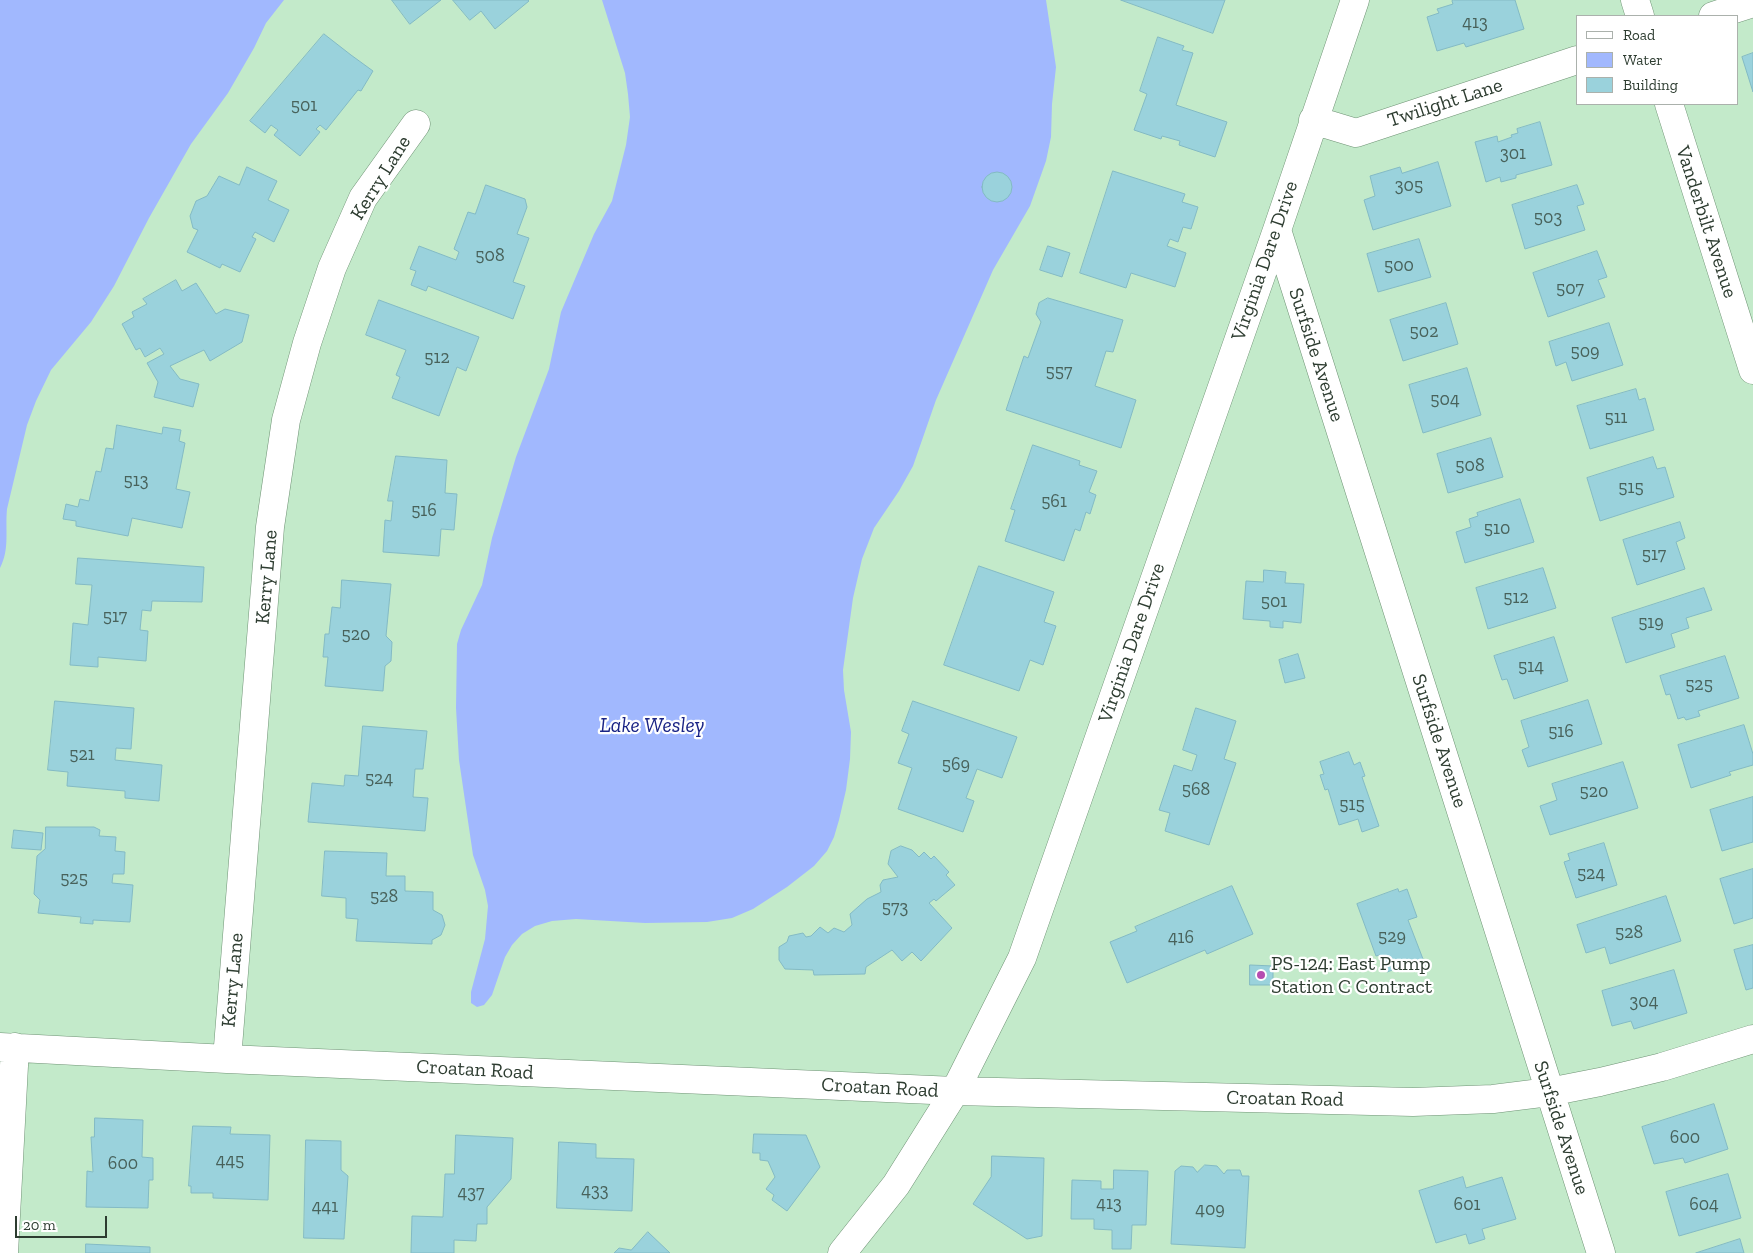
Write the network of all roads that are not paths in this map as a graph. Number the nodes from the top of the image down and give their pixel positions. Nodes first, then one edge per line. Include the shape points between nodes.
1 (1355, 0) edge
2 (1635, 0) edge
3 (1753, 3) edge
4 (1640, 15) edge
5 (1716, 15) edge
6 (1576, 60) edge
7 (1669, 105) edge
8 (1313, 120) junction
9 (416, 124) dead end
10 (1277, 230) junction
11 (1753, 370) edge
12 (1753, 1039) edge
13 (8, 1047) edge
14 (227, 1059) junction
15 (955, 1091) junction
16 (1550, 1092) junction
17 (4, 1253) edge
18 (842, 1253) edge
19 (1601, 1253) edge

1 - 8 street, Virginia Dare Drive
2 - 4 street
3 - 5 street
6 - 8 street, Twilight Lane via 1356,133
7 - 11 street, Vanderbilt Avenue
8 - 10 street, Virginia Dare Drive
9 - 14 street, Kerry Lane via 363,198 332,268 286,420 270,527
10 - 15 street, Virginia Dare Drive via 1022,958
10 - 16 street, Surfside Avenue
12 - 16 street, Croatan Road via 1662,1067
13 - 14 street, Croatan Road
13 - 17 street
14 - 15 street, Croatan Road
15 - 16 street, Croatan Road via 1413,1102 1492,1099
15 - 18 street, Virginia Dare Drive via 896,1186
16 - 19 street, Surfside Avenue

